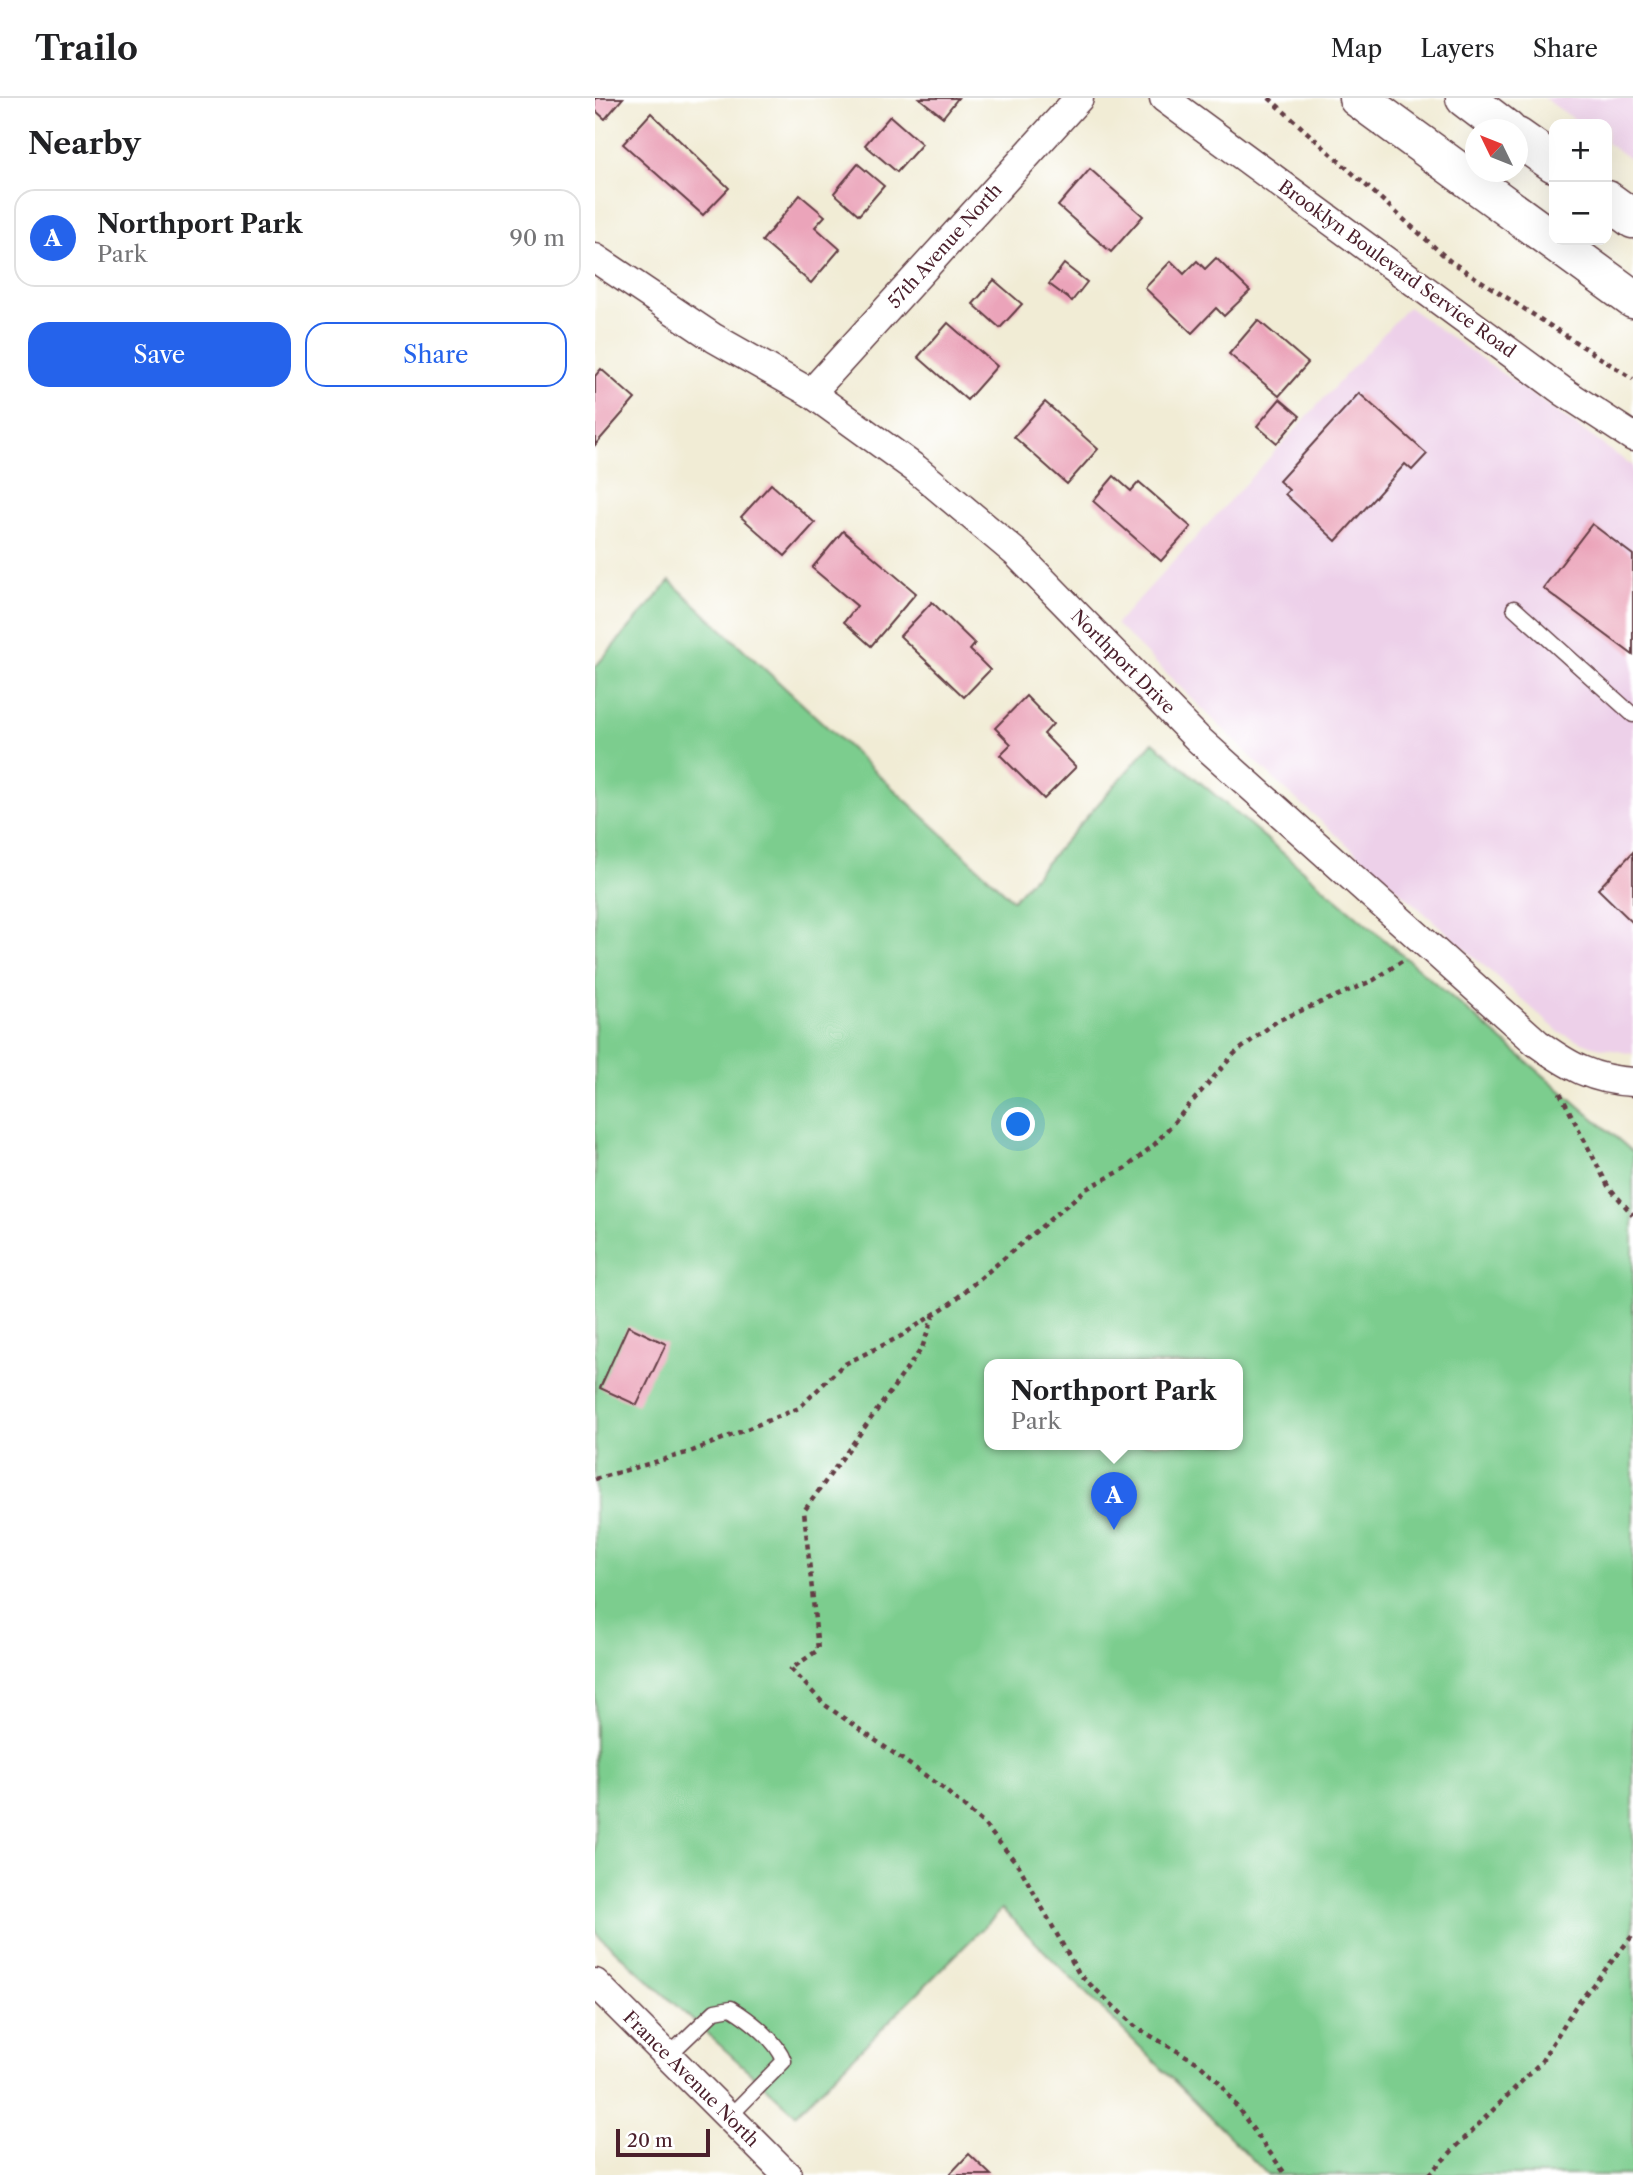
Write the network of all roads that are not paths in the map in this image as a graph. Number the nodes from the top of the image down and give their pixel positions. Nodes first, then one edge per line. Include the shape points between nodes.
1 (1079, 98) edge
2 (1164, 98) edge
3 (1359, 98) edge
4 (1465, 98) edge
5 (1493, 119) edge
6 (1528, 145) edge
7 (1549, 159) edge
8 (1612, 204) edge
9 (1633, 219) edge
10 (1545, 237) junction
11 (595, 258) edge
12 (1633, 282) edge
13 (1633, 299) edge
14 (811, 393) junction
15 (1633, 437) edge
16 (1514, 608) dead end
17 (1633, 715) edge
18 (1633, 1082) edge
19 (595, 1983) edge
20 (668, 2056) junction
21 (729, 2117) junction
22 (787, 2175) edge

1 - 14 street, 57th Avenue North
2 - 15 street, Brooklyn Boulevard Service Road via 1553,384
3 - 10 main road
4 - 5 main road
6 - 7 main road
8 - 9 main road
10 - 12 main road
10 - 13 main road
11 - 14 street, Northport Drive via 714,338
14 - 18 street, Northport Drive via 916,469 1016,554 1198,739 1537,1043 1569,1066 1606,1081
16 - 17 lane
19 - 20 street, France Avenue North
20 - 21 street, France Avenue North
20 - 21 lane via 715,2011 731,2008 747,2018 784,2061
21 - 22 street, France Avenue North

